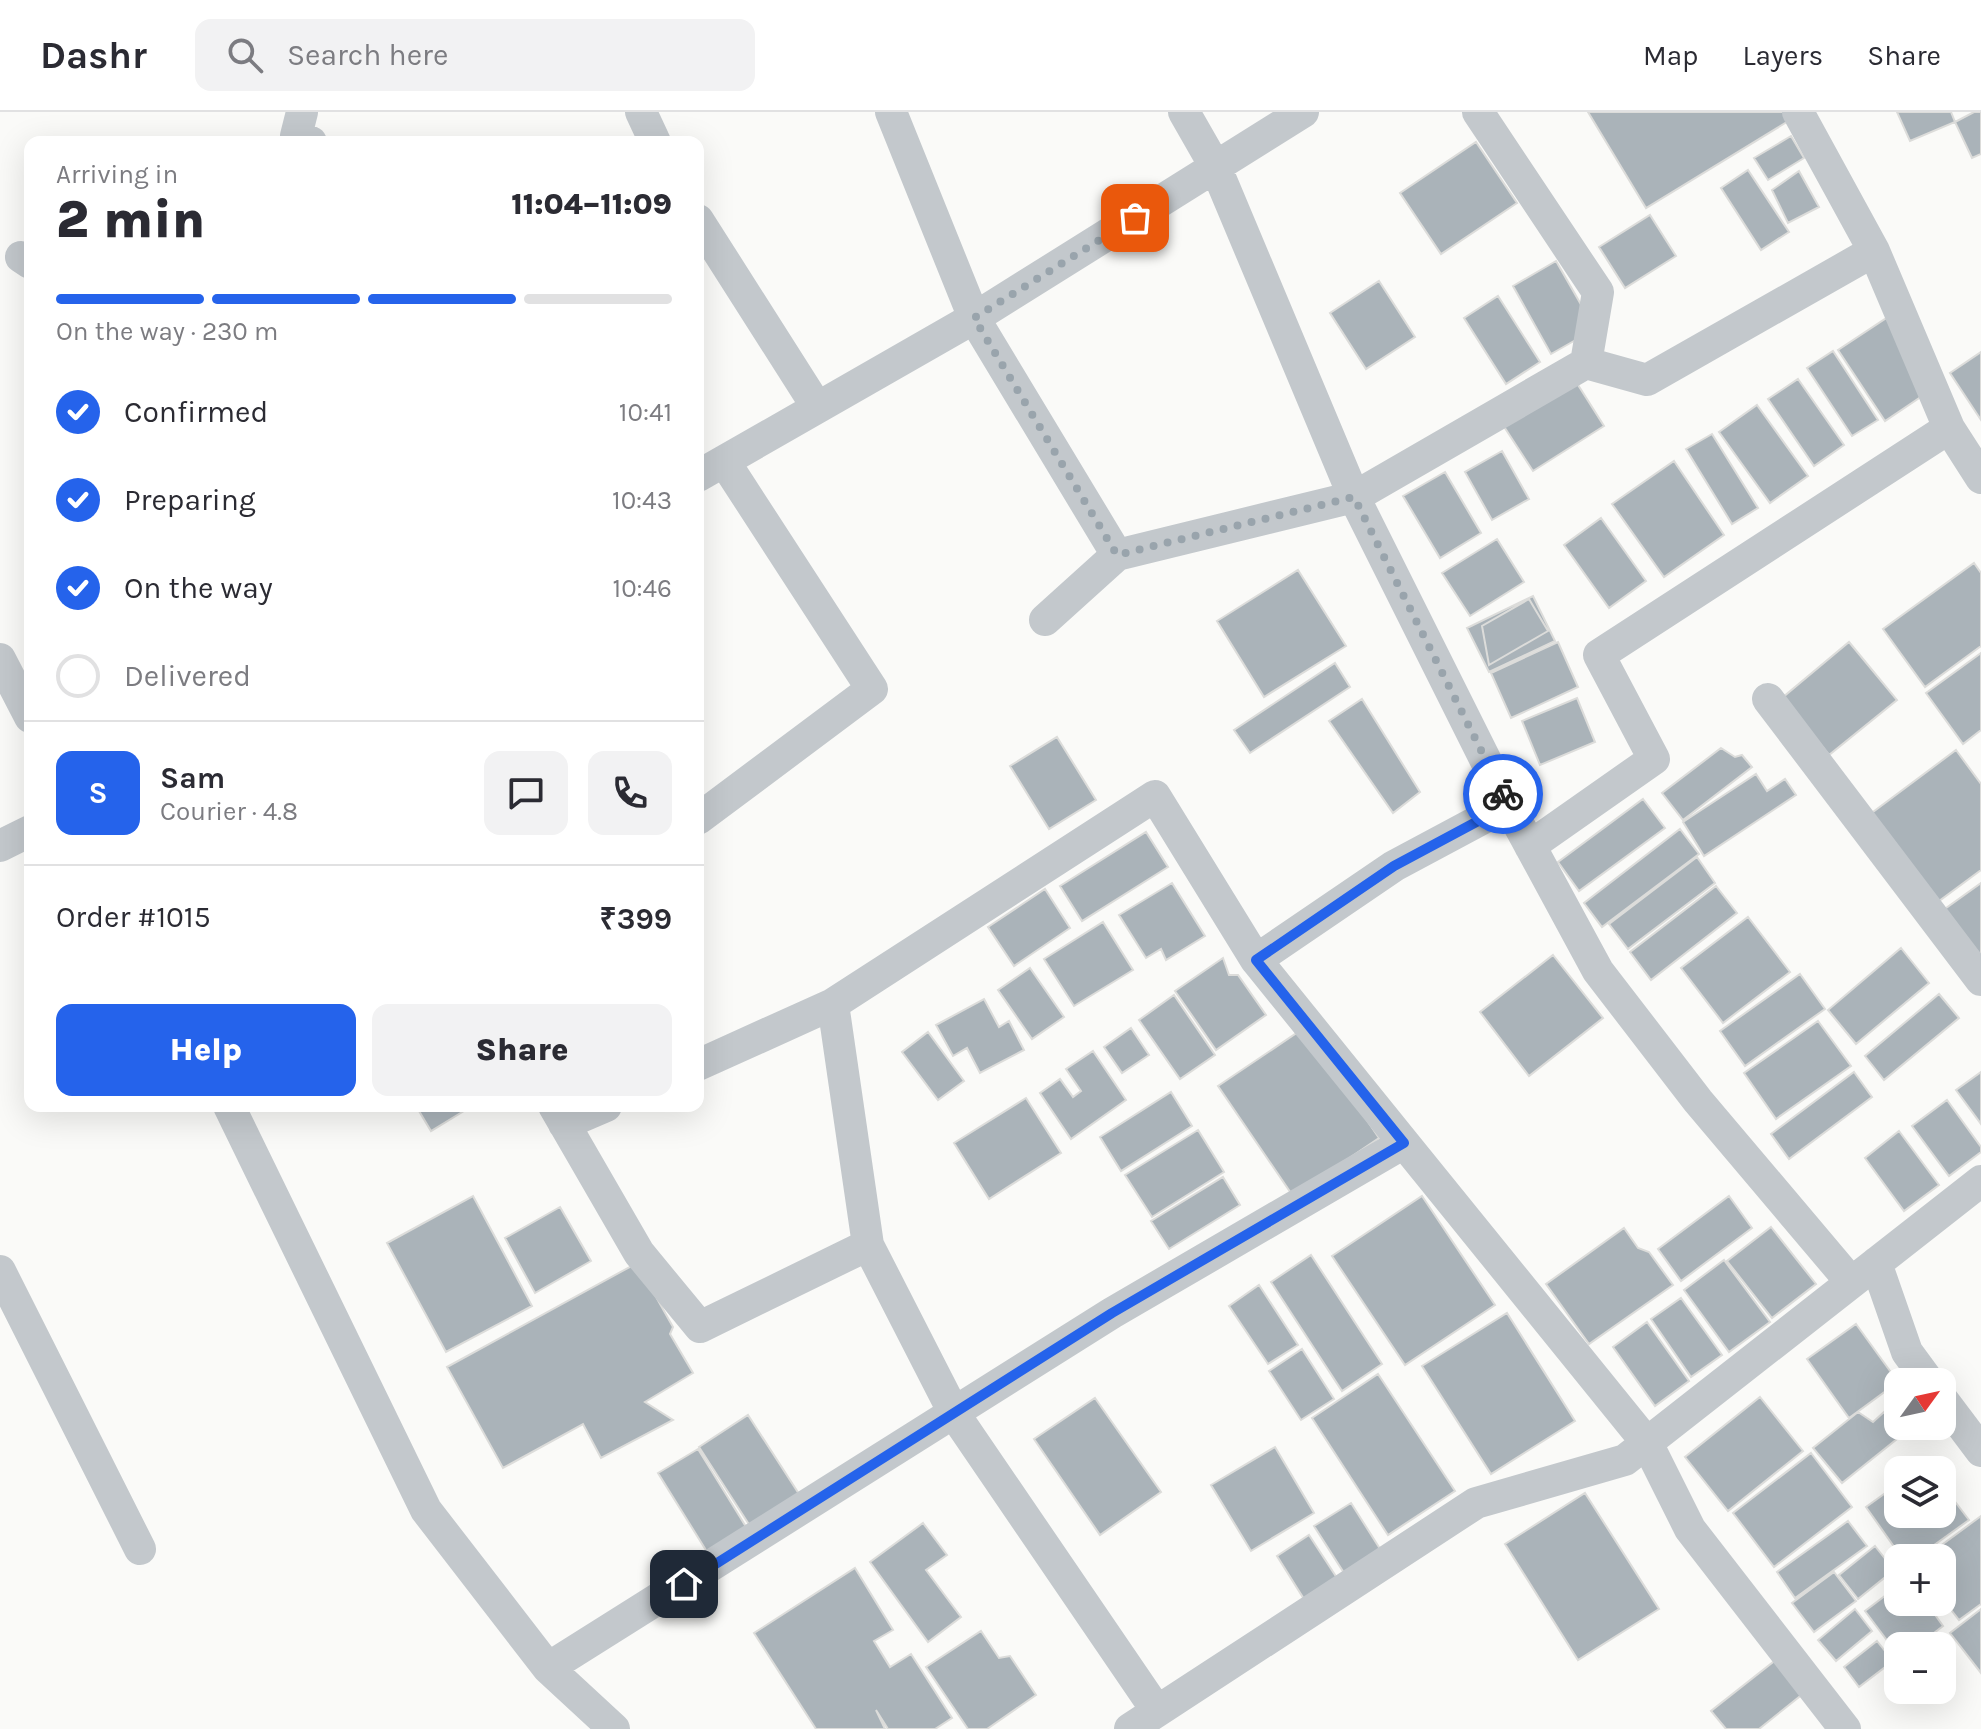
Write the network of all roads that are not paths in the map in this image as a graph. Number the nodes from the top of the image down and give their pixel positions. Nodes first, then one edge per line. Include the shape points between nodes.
1 (302, 112) edge
2 (641, 112) edge
3 (891, 112) edge
4 (1184, 112) edge
5 (1303, 112) edge
6 (1478, 112) edge
7 (1798, 112) edge
8 (296, 136) edge
9 (652, 136) edge
10 (1216, 168) junction
11 (704, 229) edge
12 (1874, 251) junction
13 (974, 318) junction
14 (1586, 363) junction
15 (817, 407) junction
16 (1949, 428) junction
17 (711, 468) edge
18 (1981, 478) edge
19 (1354, 497) junction
20 (1117, 555) junction
21 (1045, 620) dead end
22 (0, 659) edge
23 (1768, 699) dead end
24 (24, 705) edge
25 (1508, 805) junction
26 (704, 815) edge
27 (24, 834) edge
28 (0, 846) edge
29 (1530, 846) junction
30 (1256, 960) junction
31 (1981, 980) edge
32 (833, 1004) junction
33 (704, 1062) edge
34 (232, 1112) edge
35 (559, 1115) edge
36 (1404, 1143) junction
37 (1981, 1181) edge
38 (868, 1245) junction
39 (1876, 1263) junction
40 (0, 1271) edge
41 (1851, 1282) junction
42 (1919, 1368) edge
43 (955, 1415) junction
44 (1956, 1418) edge
45 (1647, 1443) junction
46 (1981, 1451) edge
47 (140, 1549) dead end
48 (548, 1668) junction
49 (1157, 1711) junction
50 (614, 1729) edge
51 (1130, 1729) edge
52 (1845, 1729) edge

1 - 8 street
2 - 9 street
3 - 13 street
4 - 10 street
5 - 10 street
6 - 14 street via 1598,292
7 - 12 street
10 - 13 street
10 - 19 street
11 - 15 street
12 - 14 street via 1647,380
12 - 16 street
13 - 15 street
13 - 20 street
14 - 19 street
15 - 17 street
16 - 18 street
16 - 29 street via 1599,655 1654,759
17 - 26 street via 872,689
19 - 20 street
19 - 25 street
20 - 21 street
22 - 24 street
23 - 31 street
25 - 29 street
25 - 30 street via 1394,866
27 - 28 street
29 - 41 street via 1598,971 1698,1101
30 - 32 street via 1155,796
30 - 36 street
32 - 33 street
32 - 38 street
34 - 48 street via 426,1510
35 - 38 street via 639,1253 700,1327
36 - 43 street via 1112,1313
36 - 45 street
37 - 39 street
38 - 43 street
39 - 41 street
39 - 42 street via 1907,1352
40 - 47 street
41 - 45 street
43 - 48 street
43 - 49 street
44 - 46 street
45 - 49 street via 1625,1460 1476,1503
45 - 52 street via 1690,1529
48 - 50 street
49 - 51 street

